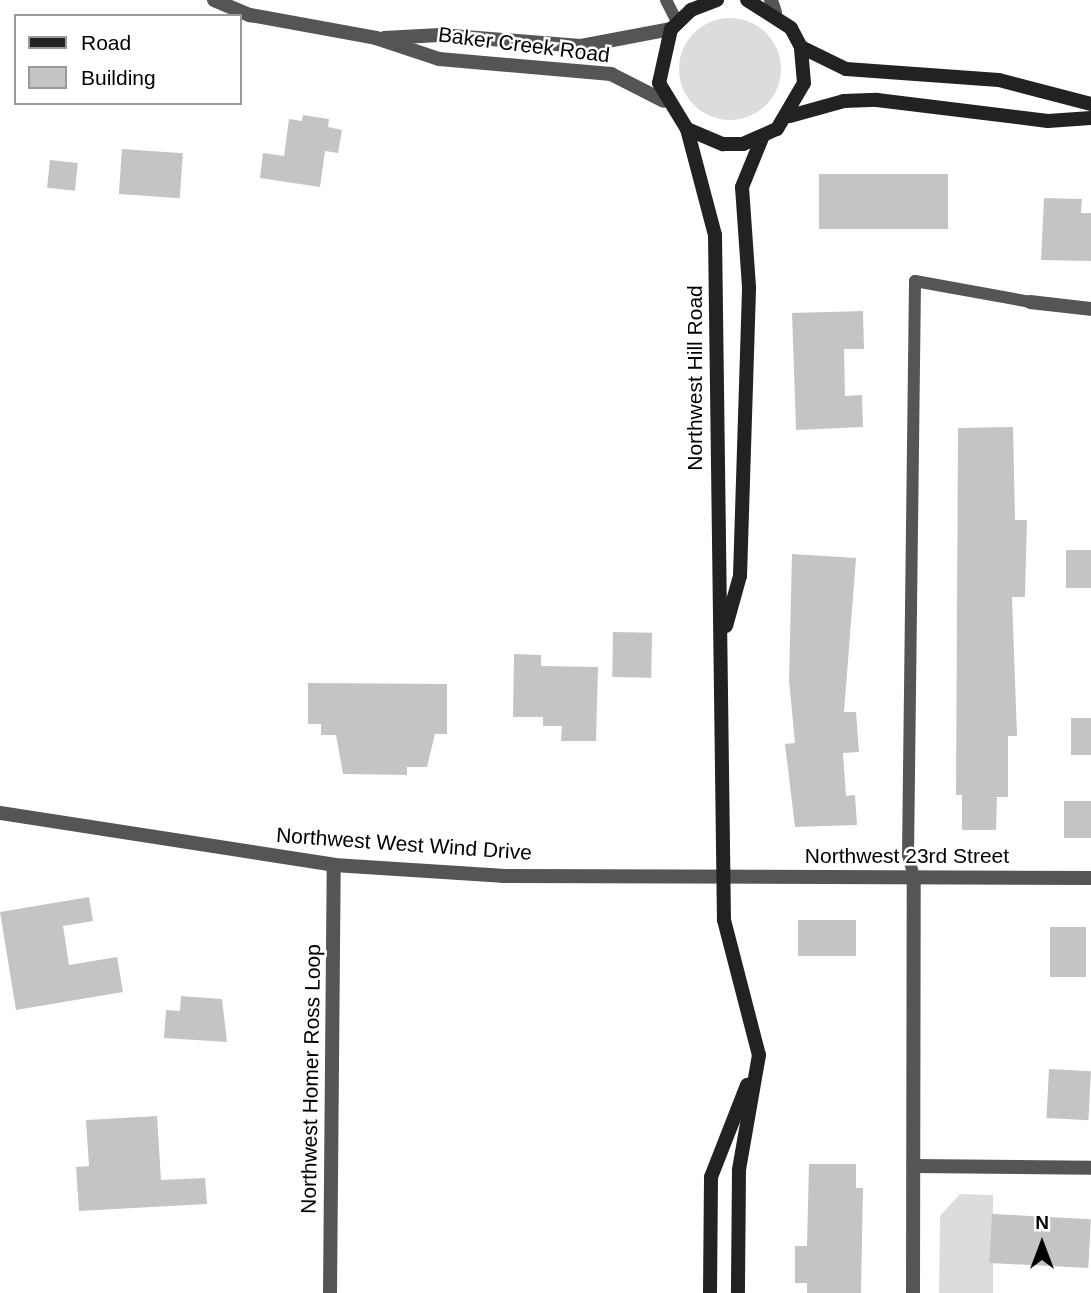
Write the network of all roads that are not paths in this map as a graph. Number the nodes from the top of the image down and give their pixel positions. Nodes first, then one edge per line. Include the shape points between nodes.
1 (215, 0) edge
2 (666, 0) edge
3 (747, 0) edge
4 (710, 1) edge
5 (773, 6) edge
6 (674, 25) junction
7 (376, 38) junction
8 (801, 47) junction
9 (664, 101) junction
10 (1091, 104) edge
11 (790, 116) junction
12 (1091, 118) edge
13 (687, 129) junction
14 (762, 138) junction
15 (1030, 302) joint
16 (1091, 309) edge
17 (725, 631) junction
18 (0, 813) edge
19 (334, 865) junction
20 (723, 877) junction
21 (914, 877) junction
22 (1091, 878) edge
23 (759, 1055) junction
24 (914, 1166) junction
25 (1091, 1168) edge
26 (330, 1293) edge
27 (710, 1293) edge
28 (738, 1293) edge
29 (912, 1293) edge

1 - 7 street, Baker Creek Road via 303,28
2 - 6 lane
3 - 5 main road
4 - 6 main road
5 - 8 main road
6 - 7 street, Baker Creek Road via 581,46 440,35
6 - 9 main road via 658,64
7 - 9 street, Baker Creek Road via 439,59 611,74
8 - 10 main road via 846,69 999,80
8 - 11 main road via 804,83
9 - 13 main road
11 - 12 main road via 844,101 877,100 1048,121
11 - 14 main road
13 - 14 main road via 723,144
13 - 17 main road, Northwest Hill Road via 715,235 716,580
14 - 17 main road, Northwest Hill Road via 743,187 749,287 740,576
15 - 16 street
15 - 21 lane via 915,281 908,841
17 - 20 main road, Northwest Hill Road
18 - 19 street, Northwest West Wind Drive
19 - 20 street, Northwest West Wind Drive via 502,876
19 - 26 street, Northwest Homer Ross Loop
20 - 21 street, Northwest 23rd Street
20 - 23 main road, Northwest Hill Road via 723,920
21 - 22 street, Northwest 23rd Street
21 - 24 street
23 - 27 main road via 711,1177
23 - 28 main road, Northwest Hill Road via 739,1170
24 - 25 street
24 - 29 street

